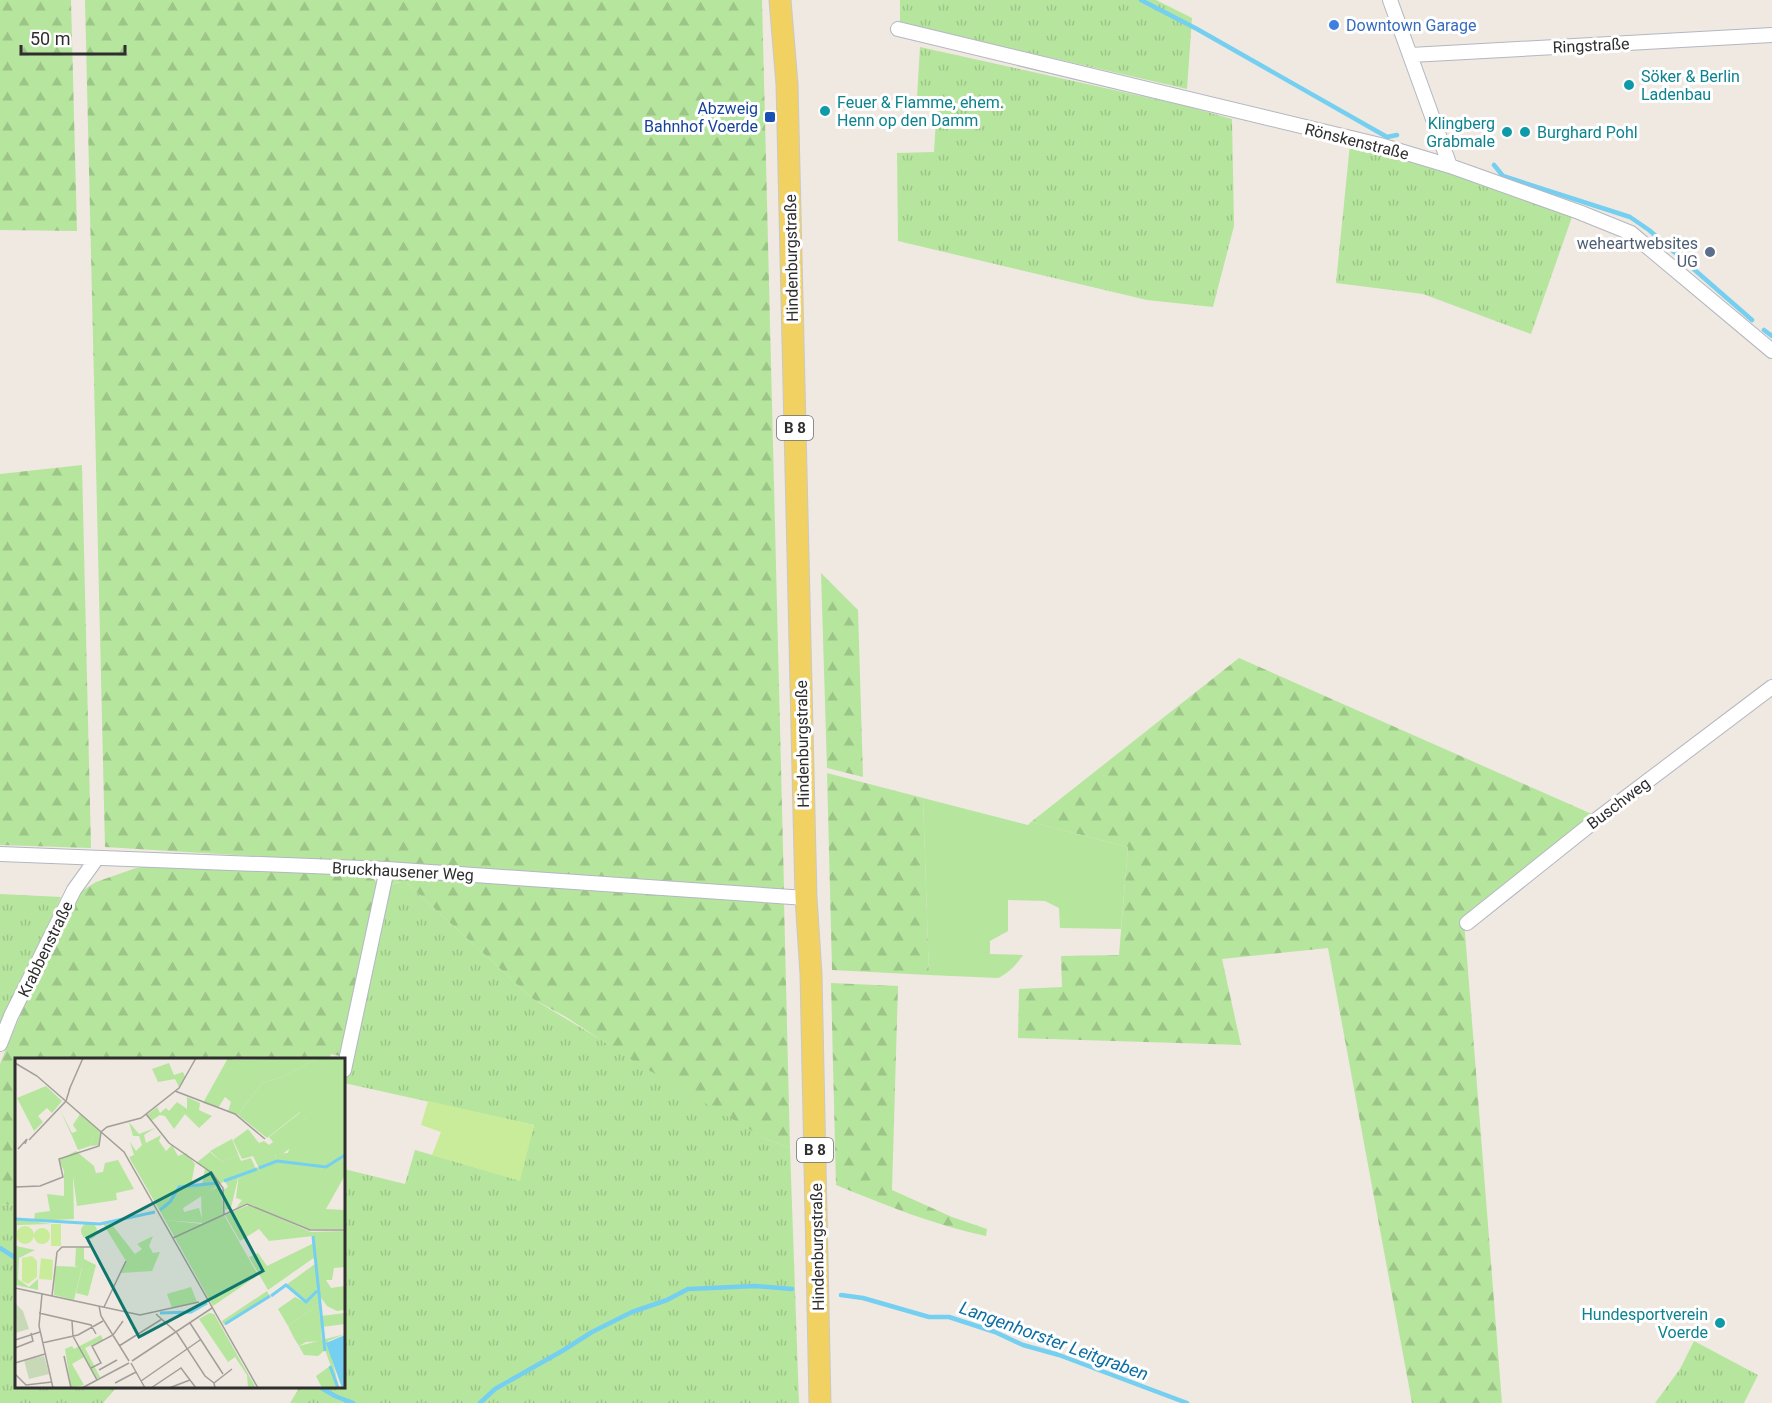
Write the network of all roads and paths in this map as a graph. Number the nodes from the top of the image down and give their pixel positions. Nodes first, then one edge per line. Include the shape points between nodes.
1 (780, 0) edge
2 (795, 0) edge
3 (1390, 0) edge
4 (897, 29) dead end
5 (1772, 35) edge
6 (1411, 55) junction
7 (787, 84) junction
8 (1450, 166) junction
9 (1772, 351) edge
10 (1772, 687) edge
11 (0, 854) edge
12 (97, 858) junction
13 (387, 869) junction
14 (806, 898) junction
15 (1467, 922) dead end
16 (0, 1044) edge
17 (345, 1065) edge
18 (820, 1403) edge

1 - 7 main road, Hindenburgstraße / B 8
2 - 7 main road, Hindenburgstraße / B 8
3 - 6 street
4 - 8 street, Rönskenstraße via 1380,145
5 - 6 street, Ringstraße
6 - 8 street
7 - 14 main road, Hindenburgstraße / B 8
8 - 9 street, Rönskenstraße via 1630,233
10 - 15 street, Buschweg
11 - 12 street, Bruckhausener Weg
12 - 13 street, Bruckhausener Weg
12 - 16 street, Krabbenstraße via 74,890
13 - 14 street, Bruckhausener Weg
13 - 17 street
14 - 18 main road, Hindenburgstraße / B 8

